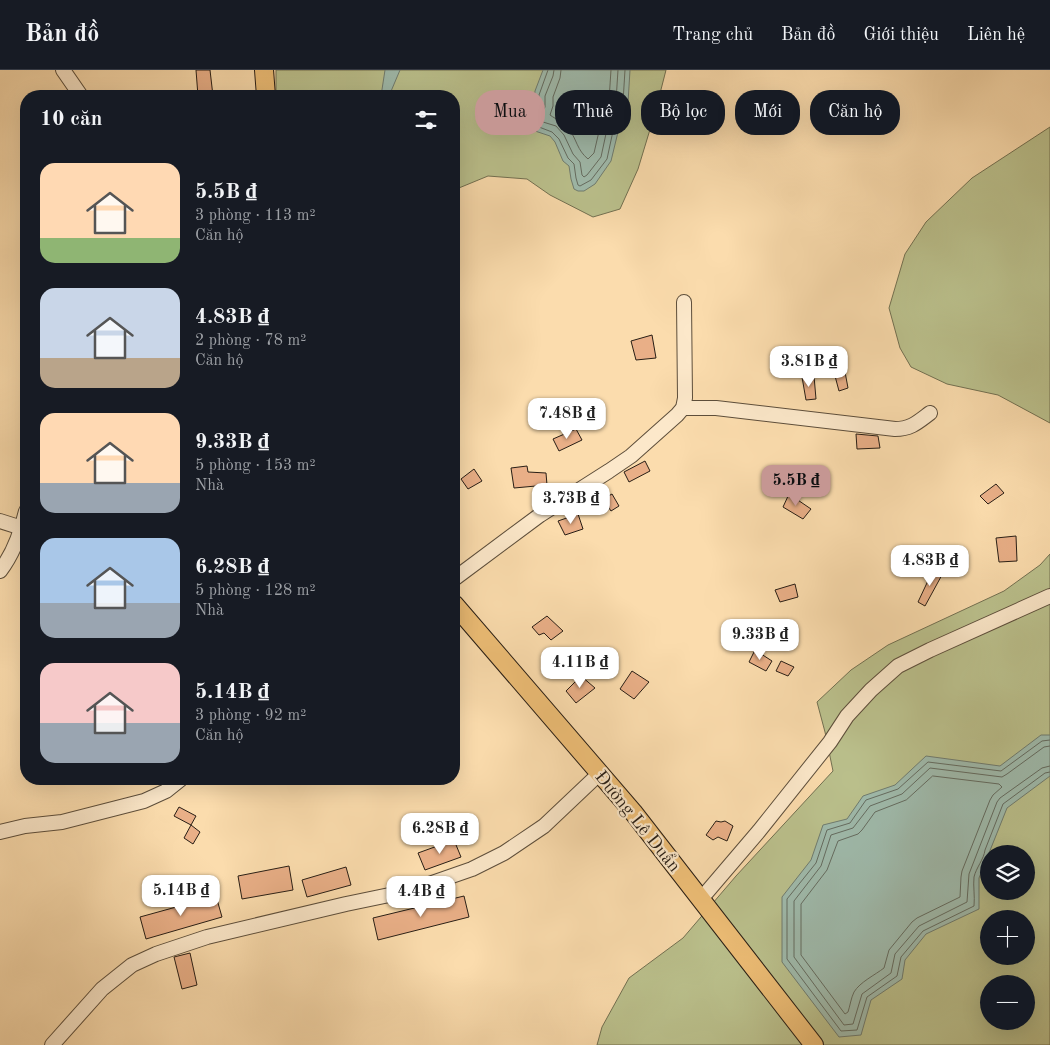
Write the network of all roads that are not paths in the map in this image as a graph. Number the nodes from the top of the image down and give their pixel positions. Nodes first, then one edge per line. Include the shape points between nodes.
1 (63, 70) edge
2 (264, 70) edge
3 (77, 90) edge
4 (266, 90) edge
5 (684, 302) dead end
6 (683, 408) junction
7 (930, 413) dead end
8 (0, 521) edge
9 (20, 527) edge
10 (20, 533) edge
11 (0, 570) edge
12 (460, 575) edge
13 (1050, 596) edge
14 (460, 611) edge
15 (600, 773) junction
16 (174, 785) edge
17 (0, 832) edge
18 (701, 899) junction
19 (52, 1045) edge
20 (814, 1045) edge

1 - 3 street
2 - 4 main road
5 - 6 street
6 - 7 street via 716,408 895,429 914,425
6 - 12 street via 631,456 540,515
8 - 9 street
10 - 11 street
13 - 18 street via 898,666 877,684 847,716 759,831
14 - 15 main road, Đường Lê Duẩn
15 - 18 main road, Đường Lê Duẩn
15 - 19 street via 544,826 504,853 472,868 399,893 207,937 132,965 102,989
16 - 17 street via 144,801 62,822
18 - 20 main road, Đường Lê Duẩn

